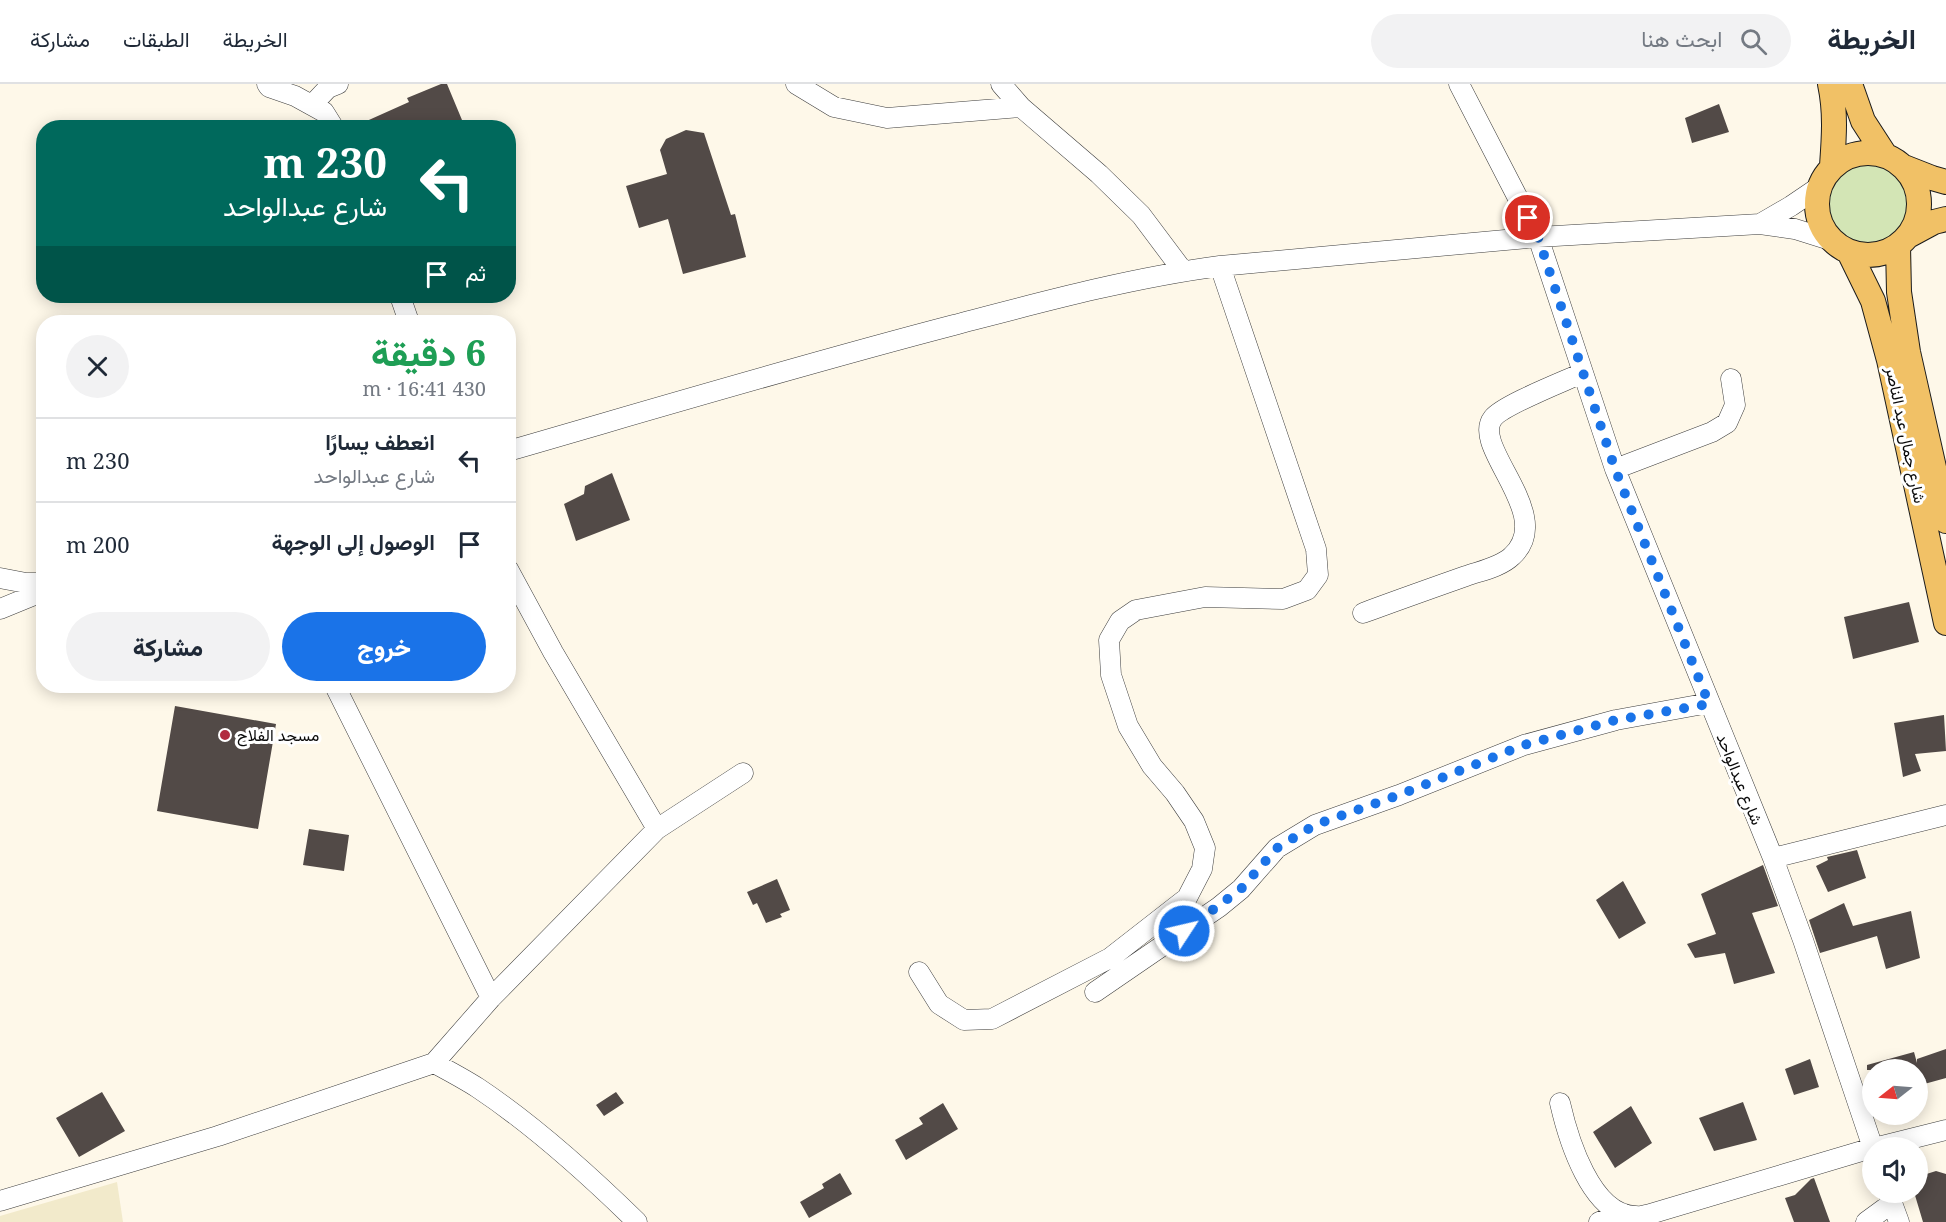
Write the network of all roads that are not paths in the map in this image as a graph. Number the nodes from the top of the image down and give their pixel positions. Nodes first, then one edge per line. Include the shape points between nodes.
1 (267, 84) edge
2 (338, 84) edge
3 (796, 84) edge
4 (1001, 84) edge
5 (1459, 84) edge
6 (1830, 84) edge
7 (1850, 84) edge
8 (312, 105) junction
9 (1021, 107) junction
10 (329, 120) edge
11 (1895, 161) junction
12 (1832, 166) junction
13 (1946, 182) edge
14 (1819, 186) junction
15 (1946, 219) edge
16 (1760, 224) junction
17 (1538, 237) junction
18 (1903, 241) junction
19 (1840, 246) junction
20 (1220, 266) junction
21 (1183, 271) junction
22 (1582, 373) junction
23 (1731, 379) dead end
24 (516, 449) edge
25 (1615, 469) junction
26 (1946, 521) edge
27 (0, 578) edge
28 (36, 583) edge
29 (516, 584) edge
30 (36, 594) edge
31 (0, 609) edge
32 (1363, 613) dead end
33 (1946, 623) edge
34 (338, 693) edge
35 (1709, 704) junction
36 (743, 773) dead end
37 (1946, 815) edge
38 (657, 829) junction
39 (1773, 858) junction
40 (919, 972) dead end
41 (1095, 992) dead end
42 (491, 998) junction
43 (434, 1063) junction
44 (1560, 1103) dead end
45 (1946, 1130) edge
46 (1869, 1137) edge
47 (1918, 1137) edge
48 (1862, 1151) edge
49 (0, 1201) edge
50 (1885, 1203) edge
51 (1892, 1203) edge
52 (1631, 1217) edge
53 (637, 1222) edge
54 (1599, 1222) edge
55 (1866, 1222) edge
56 (1899, 1222) edge

1 - 8 street
2 - 8 street via 328,88
3 - 9 street via 834,107 887,118
4 - 9 street
5 - 17 street, شارع عبدالواحد
6 - 12 main road via 1835,107
7 - 11 main road via 1863,121
8 - 10 street via 324,111
9 - 21 street via 1100,174 1141,215
11 - 12 main road via 1866,152 1848,156
11 - 13 main road
11 - 18 main road via 1915,182 1919,201 1917,219
12 - 14 main road
14 - 16 street
14 - 19 main road via 1816,205 1820,224
15 - 18 main road
16 - 17 street
16 - 19 street via 1794,229
17 - 20 street
17 - 22 street, شارع عبدالواحد
18 - 19 main road via 1883,254 1866,256
18 - 26 main road, شارع جمال عبد الناصر via 1899,292 1908,352
19 - 33 main road, شارع جمال عبد الناصر via 1872,301 1889,360
20 - 21 street
20 - 40 street via 1316,549 1318,574 1307,590 1283,599 1205,597 1136,610 1120,621 1109,640 1110,675 1128,726 1152,766 1194,821 1204,848 1202,869 1187,898 1110,958 992,1019 964,1020 939,1004
21 - 24 street via 1057,298 837,355
22 - 25 street, شارع عبدالواحد
22 - 32 street via 1507,408 1489,426 1493,447 1522,505 1526,531 1521,547 1511,558
23 - 25 street via 1735,405 1727,423
25 - 35 street, شارع عبدالواحد
27 - 28 street
29 - 38 street
30 - 31 street
34 - 42 street
35 - 39 street, شارع عبدالواحد
35 - 41 street via 1616,720 1524,745 1315,825 1277,848 1241,889 1219,907
36 - 38 street
37 - 39 street
38 - 42 street
39 - 46 street, شارع عبدالواحد
42 - 43 street
43 - 49 street via 218,1136
43 - 53 street via 478,1088 529,1127
44 - 52 street via 1586,1178 1602,1200
45 - 47 street
48 - 52 street
50 - 55 street
51 - 56 street
52 - 54 street

